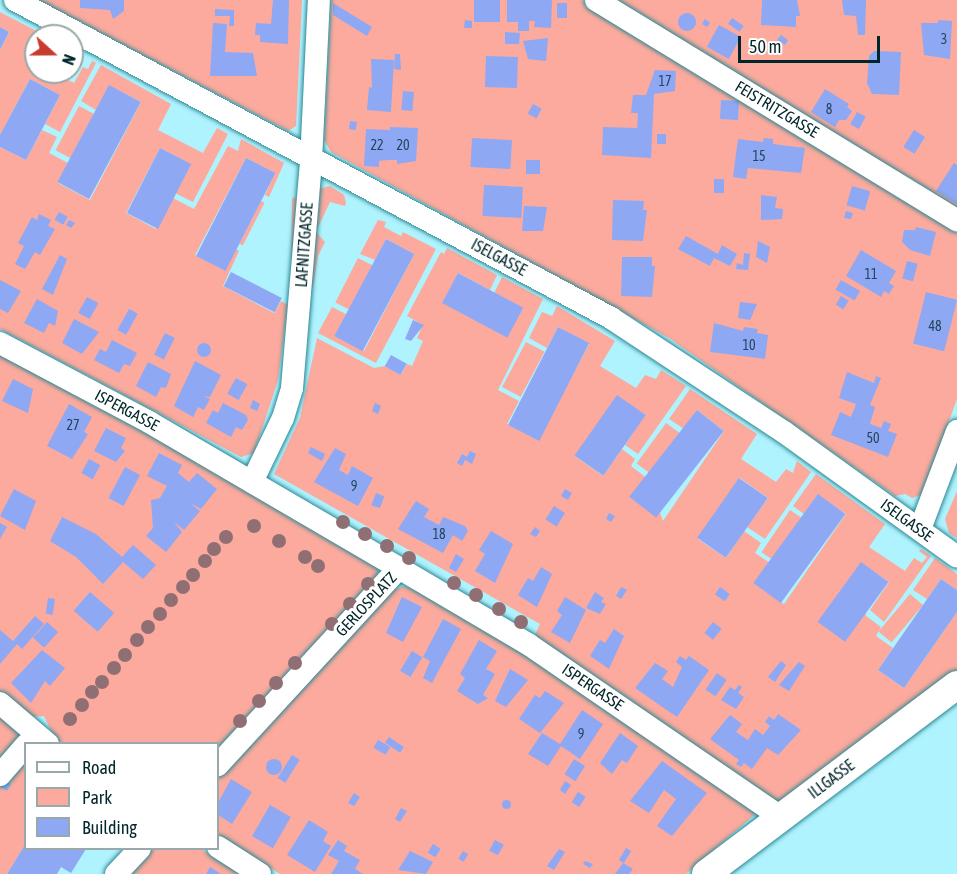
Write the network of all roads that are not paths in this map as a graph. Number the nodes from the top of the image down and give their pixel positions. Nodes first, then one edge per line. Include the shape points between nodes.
1 (15, 0) edge
2 (319, 0) edge
3 (596, 0) edge
4 (311, 161) junction
5 (957, 220) edge
6 (0, 342) edge
7 (957, 430) edge
8 (252, 482) junction
9 (920, 529) junction
10 (957, 557) edge
11 (399, 568) junction
12 (957, 685) edge
13 (0, 703) edge
14 (34, 741) edge
15 (24, 751) edge
16 (219, 764) edge
17 (0, 775) edge
18 (781, 817) junction
19 (219, 848) edge
20 (139, 850) edge
21 (116, 874) edge
22 (260, 874) edge
23 (706, 874) edge

1 - 4 street, ISELGASSE
2 - 4 street, LAFNITZGASSE
3 - 5 street, FEISTRITZGASSE
4 - 8 street, LAFNITZGASSE via 292,388 283,418
4 - 9 street, ISELGASSE via 611,318 775,425
6 - 8 street, ISPERGASSE
7 - 9 street
8 - 11 street, GERLOSPLATZ
9 - 10 street, ISELGASSE
11 - 16 street, GERLOSPLATZ
11 - 18 street, ISPERGASSE via 528,644
12 - 18 street, ILLGASSE
13 - 14 street
15 - 17 street
18 - 23 street, ILLGASSE
19 - 22 street
20 - 21 street

